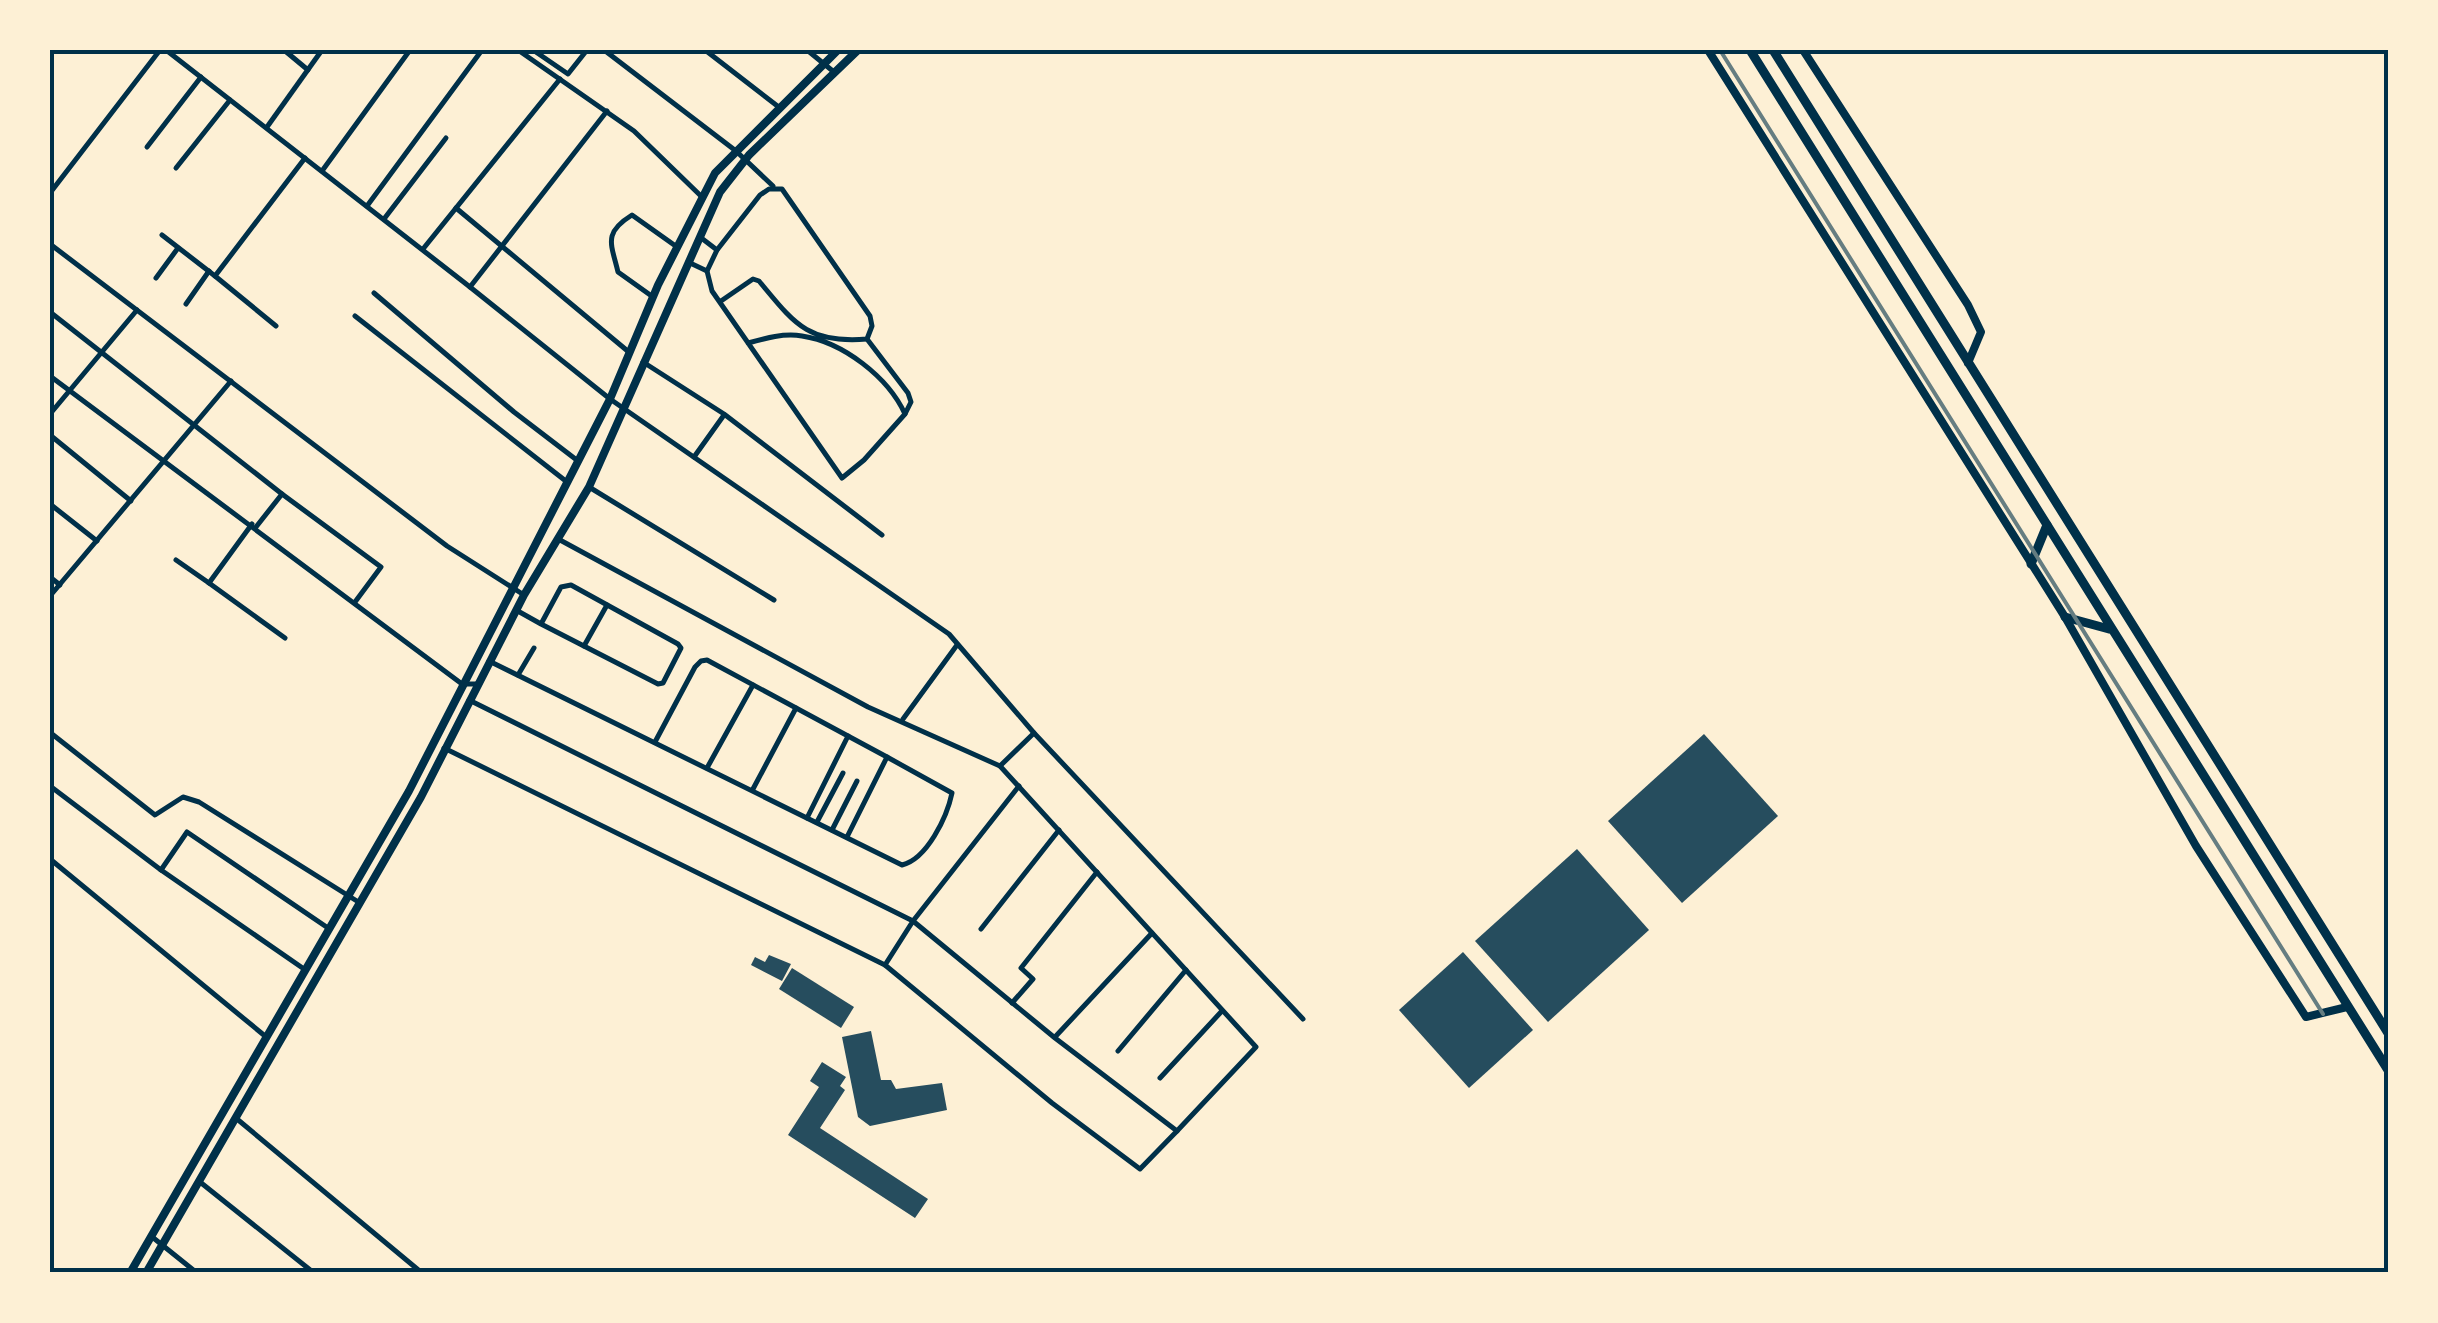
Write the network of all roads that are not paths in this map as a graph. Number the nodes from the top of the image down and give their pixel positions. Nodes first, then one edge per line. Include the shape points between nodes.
1 (163, 50) edge
2 (284, 50) edge
3 (322, 50) edge
4 (410, 50) edge
5 (482, 50) edge
6 (518, 50) edge
7 (532, 50) edge
8 (587, 50) edge
9 (604, 50) edge
10 (705, 50) edge
11 (807, 50) edge
12 (838, 50) edge
13 (858, 50) edge
14 (1708, 50) edge
15 (1750, 50) edge
16 (1773, 50) edge
17 (1802, 50) edge
18 (824, 62) junction
19 (308, 70) junction
20 (834, 72) junction
21 (201, 77) junction
22 (560, 79) junction
23 (230, 100) junction
24 (780, 108) junction
25 (607, 111) junction
26 (267, 128) junction
27 (446, 138) dead end
28 (147, 147) dead end
29 (736, 151) junction
30 (305, 158) junction
31 (745, 160) junction
32 (176, 168) dead end
33 (322, 170) junction
34 (775, 188) junction
35 (50, 193) edge
36 (703, 198) junction
37 (367, 206) junction
38 (456, 208) junction
39 (695, 214) junction
40 (384, 219) junction
41 (706, 222) junction
42 (162, 235) dead end
43 (700, 237) junction
44 (50, 244) edge
45 (502, 245) junction
46 (178, 248) junction
47 (678, 248) junction
48 (423, 249) junction
49 (717, 250) junction
50 (688, 262) junction
51 (706, 271) junction
52 (212, 274) junction
53 (156, 278) dead end
54 (470, 287) junction
55 (374, 293) dead end
56 (653, 297) junction
57 (721, 301) junction
58 (186, 304) dead end
59 (137, 310) junction
60 (50, 312) edge
61 (355, 316) dead end
62 (276, 326) dead end
63 (867, 339) junction
64 (748, 343) junction
65 (103, 351) junction
66 (630, 353) junction
67 (643, 362) junction
68 (1968, 363) junction
69 (50, 376) edge
70 (232, 381) junction
71 (70, 391) junction
72 (610, 399) junction
73 (622, 408) junction
74 (50, 414) edge
75 (724, 414) junction
76 (905, 414) junction
77 (195, 424) junction
78 (50, 436) edge
79 (694, 457) junction
80 (578, 461) junction
81 (164, 462) junction
82 (567, 482) junction
83 (589, 487) junction
84 (282, 494) junction
85 (131, 501) junction
86 (50, 504) edge
87 (2046, 525) junction
88 (254, 526) junction
89 (882, 535) dead end
90 (560, 540) junction
91 (97, 542) junction
92 (176, 560) dead end
93 (2031, 564) junction
94 (50, 577) edge
95 (209, 583) junction
96 (60, 584) junction
97 (512, 590) junction
98 (524, 595) junction
99 (50, 596) edge
100 (774, 600) dead end
101 (355, 602) junction
102 (607, 604) junction
103 (516, 610) junction
104 (2065, 617) junction
105 (540, 624) junction
106 (2110, 629) junction
107 (285, 638) dead end
108 (957, 645) junction
109 (584, 646) junction
110 (534, 648) dead end
111 (488, 661) junction
112 (518, 675) junction
113 (462, 684) junction
114 (476, 684) junction
115 (753, 685) junction
116 (468, 700) junction
117 (796, 708) junction
118 (902, 720) junction
119 (52, 734) edge
120 (1034, 734) junction
121 (848, 736) junction
122 (654, 742) junction
123 (444, 748) junction
124 (887, 757) junction
125 (1000, 766) junction
126 (707, 768) junction
127 (844, 774) dead end
128 (858, 781) dead end
129 (50, 786) edge
130 (1019, 786) junction
131 (752, 790) junction
132 (807, 818) junction
133 (816, 822) junction
134 (832, 830) junction
135 (1059, 830) junction
136 (847, 837) junction
137 (50, 859) edge
138 (161, 870) junction
139 (1097, 872) junction
140 (347, 896) junction
141 (360, 904) junction
142 (913, 922) junction
143 (328, 928) junction
144 (981, 929) dead end
145 (1152, 933) junction
146 (884, 965) junction
147 (304, 969) junction
148 (1186, 970) junction
149 (1012, 1003) junction
150 (2347, 1008) junction
151 (1221, 1012) junction
152 (1303, 1020) dead end
153 (2388, 1033) edge
154 (265, 1036) junction
155 (1055, 1038) junction
156 (1118, 1051) dead end
157 (2388, 1070) edge
158 (1160, 1078) dead end
159 (236, 1119) junction
160 (1177, 1131) junction
161 (200, 1182) junction
162 (151, 1236) junction
163 (163, 1245) junction
164 (130, 1273) edge
165 (146, 1273) edge
166 (197, 1273) edge
167 (314, 1273) edge
168 (422, 1273) edge

1 - 21 street
1 - 35 street
2 - 19 street
3 - 19 street
4 - 33 street
5 - 37 street
6 - 22 street
7 - 8 street via 568,74
9 - 29 street
10 - 24 street
11 - 18 street
12 - 18 main road
13 - 20 main road
14 - 93 main road
15 - 87 highway
16 - 68 highway
17 - 68 main road via 1968,305 1981,332
18 - 20 street
18 - 24 main road
19 - 26 street
20 - 31 main road
21 - 23 street
21 - 28 street
22 - 25 street
22 - 38 street
23 - 26 street
23 - 32 street
24 - 29 main road
25 - 36 street
25 - 45 street
26 - 30 street
27 - 40 street
29 - 31 street
29 - 36 main road
30 - 33 street
30 - 52 street
31 - 34 street
31 - 41 main road
33 - 37 street
34 - 49 street via 760,195
34 - 63 street via 798,208 870,316
36 - 39 main road
37 - 40 street
38 - 45 street
38 - 48 street
39 - 41 main road
39 - 47 main road
40 - 48 street
41 - 43 main road
42 - 46 street
43 - 49 street
43 - 50 main road
44 - 59 street
45 - 54 street
45 - 66 street
46 - 52 street
46 - 53 street
47 - 56 main road
47 - 56 street via 632,215 612,231 618,272
48 - 54 street
49 - 51 street
50 - 51 street
50 - 67 main road
51 - 57 street
52 - 58 street
52 - 62 street
54 - 72 street
55 - 80 street
56 - 66 main road
57 - 63 street via 753,279 795,324 831,339
57 - 64 street
59 - 65 street
59 - 70 street
60 - 65 street
61 - 82 street
63 - 76 street via 908,393
64 - 76 street via 803,336 830,346 870,370
64 - 76 street via 842,478
65 - 71 street
65 - 77 street
66 - 72 main road
67 - 73 main road
67 - 75 street
68 - 153 highway
69 - 71 street
70 - 77 street
70 - 97 street
71 - 74 street
71 - 81 street
72 - 73 street
72 - 80 main road
73 - 79 street
73 - 83 main road
75 - 79 street
75 - 89 street
77 - 81 street
77 - 84 street
78 - 85 street
79 - 108 street
80 - 82 main road
81 - 85 street
81 - 88 street
82 - 97 main road
83 - 90 main road
83 - 100 street
84 - 88 street
84 - 101 street via 381,568
85 - 91 street
86 - 91 street
87 - 93 highway
87 - 106 highway
88 - 95 street
88 - 101 street
90 - 98 main road
90 - 118 street via 853,700
91 - 96 street
92 - 95 street
93 - 104 main road
94 - 96 street
95 - 107 street
96 - 99 street
97 - 98 street
97 - 113 main road
98 - 103 main road
101 - 113 street
102 - 105 street via 565,585
102 - 109 street
102 - 109 street via 678,644 672,668 658,684
103 - 105 street
103 - 111 main road
104 - 106 highway
104 - 150 main road via 2196,846 2306,1018
105 - 109 street
106 - 150 highway
108 - 118 street
108 - 120 street
110 - 112 street
111 - 112 street
111 - 114 main road
112 - 122 street
113 - 114 street
113 - 140 main road
114 - 116 main road
115 - 117 street
115 - 122 street via 701,660
115 - 126 street
116 - 123 main road
116 - 142 street
117 - 121 street
117 - 131 street
118 - 125 street
119 - 140 street via 155,815 183,797 198,802
120 - 125 street
120 - 152 street
121 - 124 street
121 - 132 street
122 - 126 street
123 - 141 main road
123 - 146 street
124 - 136 street
124 - 136 street via 946,787 950,803 921,856 902,865
125 - 130 street
126 - 131 street
127 - 133 street
128 - 134 street
129 - 138 street
130 - 135 street
130 - 142 street
131 - 132 street
132 - 133 street
133 - 134 street
134 - 136 street
135 - 139 street
135 - 144 street
137 - 154 street
138 - 143 street via 187,832
138 - 147 street
139 - 145 street
139 - 149 street via 1021,968 1033,979
140 - 141 street
140 - 143 main road
141 - 159 main road
142 - 146 street
142 - 149 street
143 - 147 main road
145 - 148 street
145 - 155 street
146 - 160 street via 1140,1169
147 - 154 main road
148 - 151 street
148 - 156 street
149 - 155 street
150 - 157 highway
151 - 158 street
151 - 160 street via 1256,1047
154 - 162 main road
155 - 160 street
159 - 161 main road
159 - 168 street
161 - 163 main road
161 - 167 street
162 - 163 street
162 - 164 main road
163 - 165 main road
163 - 166 street

